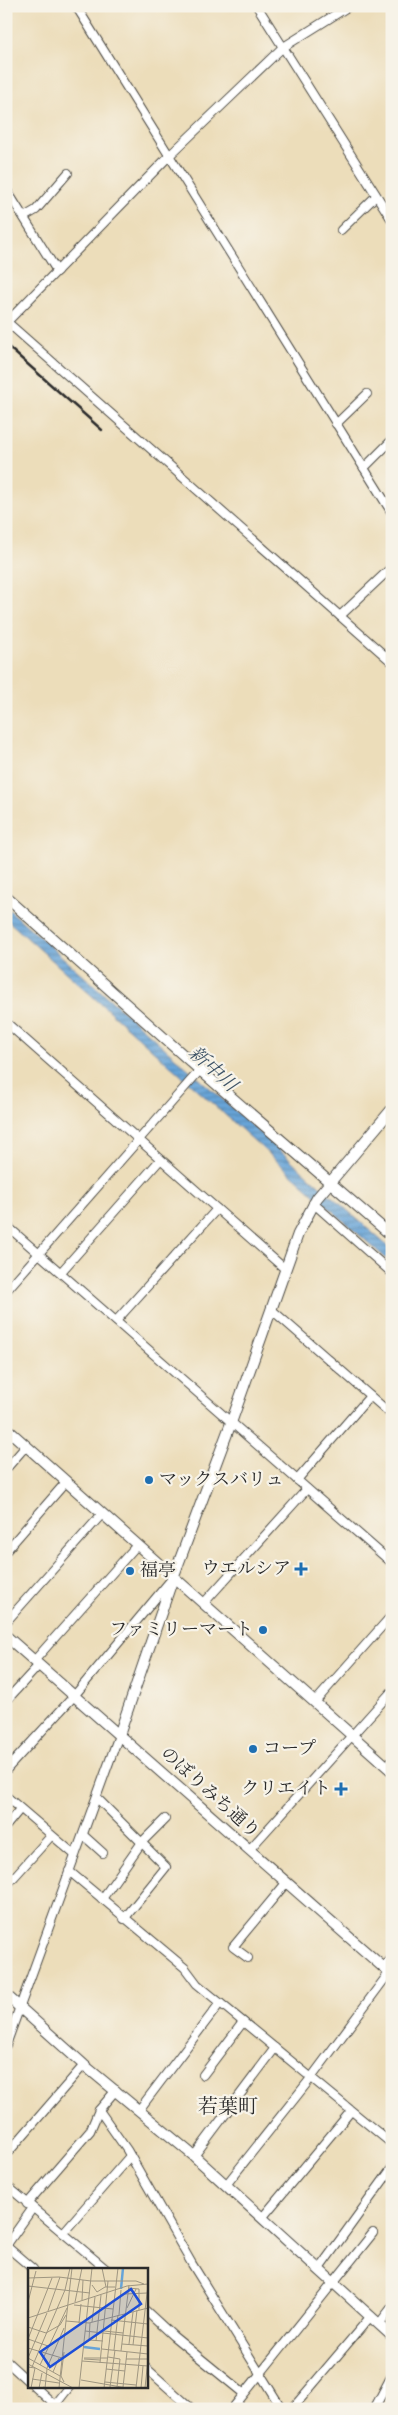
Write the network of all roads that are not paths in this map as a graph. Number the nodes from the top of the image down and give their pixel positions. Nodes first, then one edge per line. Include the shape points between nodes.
1 (76, 6) edge
2 (257, 6) edge
3 (349, 6) edge
4 (282, 48) junction
5 (169, 156) junction
6 (68, 173) dead end
7 (6, 188) edge
8 (376, 196) junction
9 (24, 217) junction
10 (392, 220) edge
11 (341, 230) dead end
12 (57, 271) junction
13 (7, 322) edge
14 (367, 394) dead end
15 (336, 424) junction
16 (392, 440) edge
17 (364, 468) junction
18 (392, 513) edge
19 (392, 567) edge
20 (340, 616) junction
21 (392, 662) edge
22 (6, 897) edge
23 (7, 1025) edge
24 (200, 1070) junction
25 (392, 1108) edge
26 (138, 1140) junction
27 (160, 1160) junction
28 (330, 1181) junction
29 (315, 1201) junction
30 (217, 1209) junction
31 (6, 1225) edge
32 (392, 1236) edge
33 (40, 1254) junction
34 (285, 1269) junction
35 (61, 1272) junction
36 (392, 1273) edge
37 (6, 1291) edge
38 (272, 1310) junction
39 (116, 1321) junction
40 (370, 1396) junction
41 (392, 1415) edge
42 (231, 1423) junction
43 (6, 1428) edge
44 (26, 1446) junction
45 (6, 1469) edge
46 (297, 1480) junction
47 (66, 1482) junction
48 (308, 1489) junction
49 (102, 1514) junction
50 (137, 1546) junction
51 (6, 1551) edge
52 (392, 1562) edge
53 (173, 1578) junction
54 (203, 1604) junction
55 (392, 1616) edge
56 (6, 1622) edge
57 (6, 1636) edge
58 (37, 1663) junction
59 (392, 1690) edge
60 (74, 1696) junction
61 (6, 1701) edge
62 (314, 1702) junction
63 (119, 1735) junction
64 (352, 1735) junction
65 (6, 1770) edge
66 (392, 1771) edge
67 (6, 1796) edge
68 (97, 1798) junction
69 (20, 1809) junction
70 (165, 1819) dead end
71 (6, 1826) edge
72 (83, 1835) junction
73 (51, 1836) junction
74 (142, 1842) junction
75 (249, 1850) junction
76 (103, 1853) dead end
77 (75, 1855) junction
78 (70, 1870) junction
79 (286, 1883) junction
80 (6, 1886) edge
81 (102, 1899) junction
82 (124, 1918) junction
83 (248, 1958) dead end
84 (392, 1958) edge
85 (388, 1972) edge
86 (6, 1996) edge
87 (220, 2003) junction
88 (20, 2008) junction
89 (243, 2022) junction
90 (6, 2045) edge
91 (275, 2048) junction
92 (84, 2065) junction
93 (203, 2074) dead end
94 (311, 2078) junction
95 (116, 2090) junction
96 (99, 2110) junction
97 (139, 2110) junction
98 (351, 2111) junction
99 (392, 2144) edge
100 (6, 2156) edge
101 (130, 2156) junction
102 (194, 2156) junction
103 (392, 2168) edge
104 (226, 2185) junction
105 (7, 2188) edge
106 (30, 2206) junction
107 (262, 2218) junction
108 (63, 2233) junction
109 (373, 2234) dead end
110 (6, 2246) edge
111 (32, 2268) edge
112 (105, 2268) edge
113 (319, 2269) junction
114 (334, 2282) junction
115 (392, 2307) edge
116 (148, 2313) edge
117 (370, 2316) junction
118 (379, 2324) junction
119 (392, 2336) edge
120 (6, 2361) edge
121 (148, 2370) edge
122 (260, 2372) junction
123 (392, 2375) edge
124 (28, 2381) edge
125 (36, 2388) edge
126 (69, 2388) edge
127 (243, 2393) junction
128 (55, 2408) edge
129 (192, 2409) edge
130 (232, 2409) edge
131 (282, 2409) edge
132 (292, 2409) edge
133 (374, 2409) edge

1 - 5 street
2 - 4 street
3 - 4 street
4 - 5 street
4 - 8 street
5 - 12 street
5 - 15 street
6 - 9 street via 36,210
7 - 9 street
8 - 10 street
8 - 11 street
9 - 12 street
12 - 13 street
13 - 20 street
14 - 15 street
15 - 17 street
16 - 17 street
17 - 18 street
19 - 20 street
20 - 21 street
22 - 24 street
23 - 26 street
24 - 26 street
24 - 28 street
25 - 28 street
26 - 27 street
26 - 33 street
27 - 30 street
27 - 35 street
28 - 29 street
28 - 32 street
29 - 34 street
29 - 36 street
30 - 34 street
30 - 39 street
31 - 33 street
33 - 35 street
33 - 37 street
34 - 38 street
35 - 39 street
38 - 40 street
38 - 42 street
39 - 42 street
40 - 41 street
40 - 46 street
42 - 46 street
42 - 53 street
43 - 44 street
44 - 45 street
44 - 47 street
46 - 48 street
47 - 49 street
47 - 51 street
48 - 52 street
48 - 54 street
49 - 50 street
49 - 56 street
50 - 53 street
50 - 58 street
53 - 54 street
53 - 60 street
53 - 63 street
54 - 62 street
55 - 62 street
57 - 58 street, のぼりみち通り
58 - 60 street, のぼりみち通り
58 - 61 street
59 - 64 street
60 - 63 street, のぼりみち通り
60 - 65 street
62 - 64 street
63 - 68 street
63 - 75 street, のぼりみち通り
64 - 66 street
64 - 75 street
67 - 69 street
68 - 72 street
68 - 74 street
69 - 71 street
69 - 73 street
70 - 74 street
72 - 76 street
72 - 77 street
73 - 77 street
73 - 80 street
74 - 81 street
74 - 82 street via 166,1867
75 - 79 street, のぼりみち通り
77 - 78 street
78 - 81 street
78 - 88 street
79 - 83 street via 233,1947
79 - 85 street, のぼりみち通り
81 - 82 street
82 - 87 street via 185,1968 197,1984
84 - 85 street
85 - 94 street
86 - 88 street
87 - 89 street
87 - 97 street
88 - 90 street
88 - 92 street
89 - 91 street
89 - 93 street
91 - 94 street
91 - 102 street
92 - 95 street
92 - 100 street
94 - 98 street
94 - 104 street
95 - 96 street
95 - 97 street
96 - 101 street
96 - 106 street via 90,2131
97 - 102 street
98 - 99 street
98 - 107 street
101 - 108 street
101 - 122 street via 192,2264
102 - 104 street
103 - 113 street
104 - 107 street
105 - 106 street
106 - 108 street
106 - 110 street
107 - 113 street
108 - 112 street
109 - 114 street
110 - 111 street
113 - 114 street
114 - 117 street
114 - 122 street
115 - 118 street
116 - 127 street
117 - 118 street
117 - 132 street
118 - 119 street
120 - 124 street
121 - 129 street
122 - 127 street
122 - 131 street
123 - 133 street
125 - 128 street
126 - 128 street
127 - 130 street

